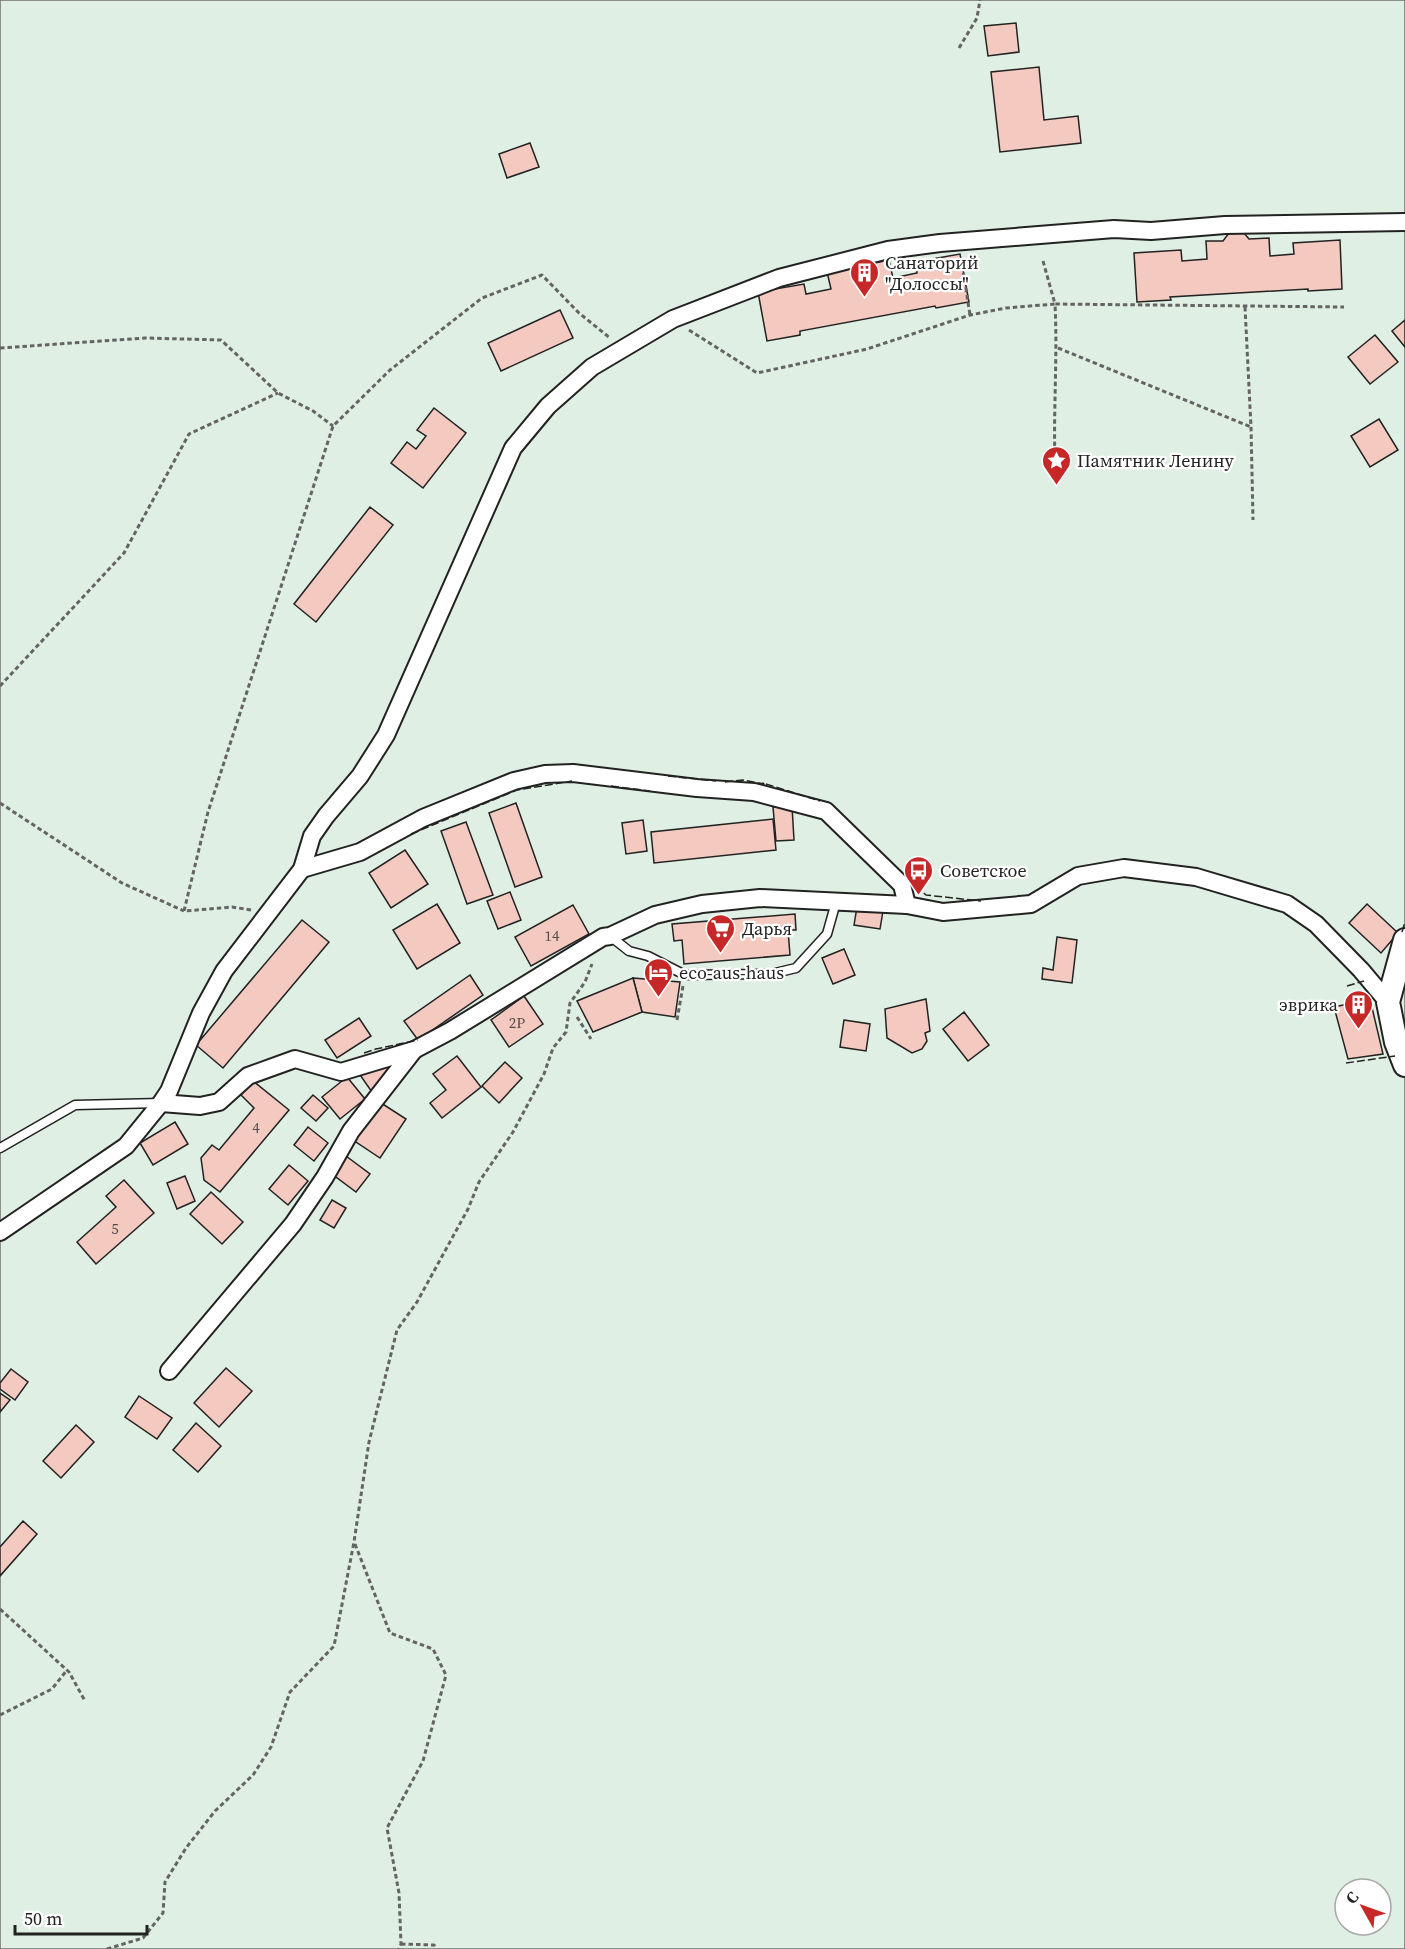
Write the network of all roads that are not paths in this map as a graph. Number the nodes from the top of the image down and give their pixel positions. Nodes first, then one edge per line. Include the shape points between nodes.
1 (1405, 222) edge
2 (302, 869) junction
3 (836, 902) junction
4 (907, 905) junction
5 (606, 937) junction
6 (1405, 940) edge
7 (1388, 1002) junction
8 (414, 1050) junction
9 (1405, 1065) edge
10 (161, 1103) junction
11 (0, 1148) edge
12 (0, 1232) edge
13 (169, 1371) dead end

1 - 2 street via 1114,229 888,250 779,278 673,320 622,349 592,368 548,406 513,448 386,735 360,776 312,836
2 - 4 street via 360,852 423,818 514,782 545,774 573,773 754,792 826,811 902,885
2 - 10 street via 224,971
3 - 4 street
3 - 5 street via 760,898 702,904 655,915
3 - 5 lane via 827,934 796,968 771,974 685,975 648,956 628,951
4 - 7 street via 943,912 1031,904 1078,876 1124,868 1196,878 1287,904 1316,924
5 - 8 street
6 - 7 street
7 - 9 street
8 - 10 street via 340,1072 295,1059 248,1076 219,1102 191,1106
8 - 13 street via 351,1131 326,1177 293,1224
10 - 11 lane via 75,1106
10 - 12 street via 126,1146

